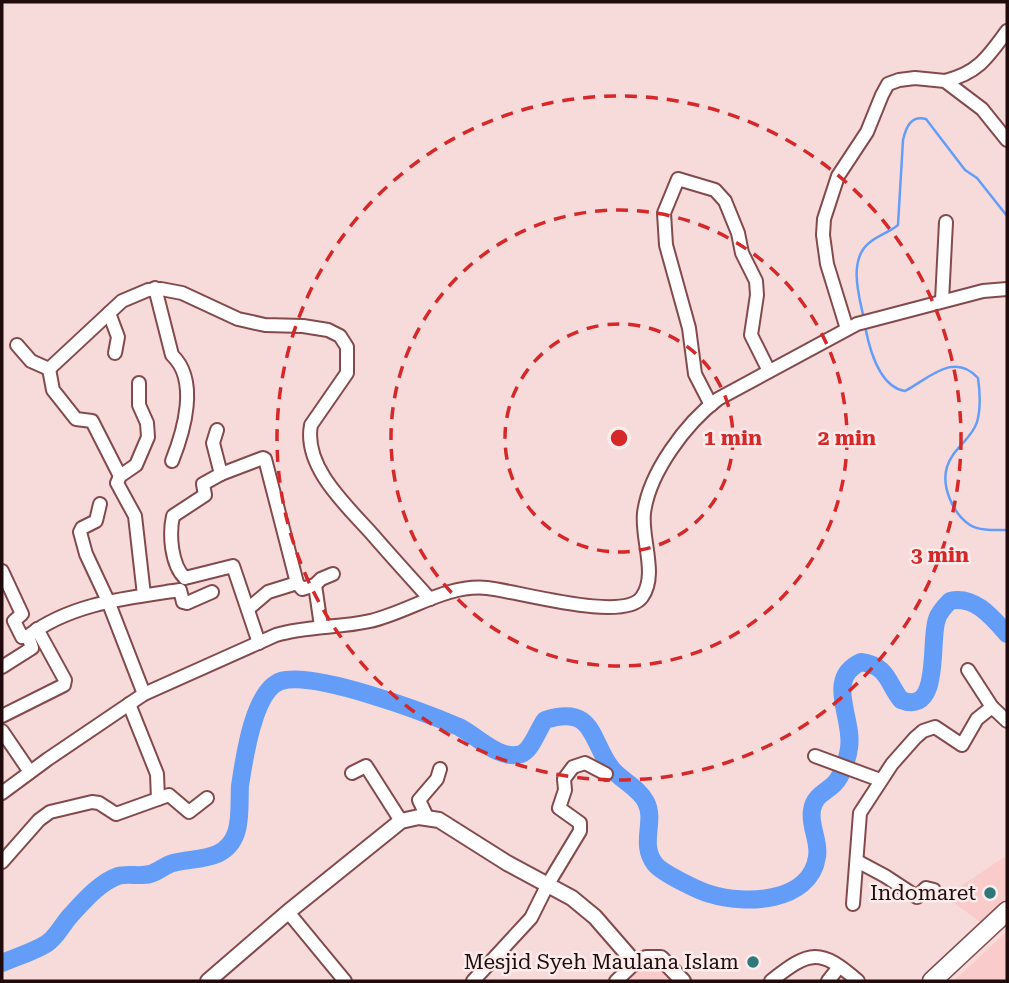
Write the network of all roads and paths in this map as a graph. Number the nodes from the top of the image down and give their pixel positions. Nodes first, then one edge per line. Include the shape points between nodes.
1 (1007, 31) edge
2 (945, 81) junction
3 (1007, 140) edge
4 (946, 222) dead end
5 (155, 288) junction
6 (1007, 289) edge
7 (942, 301) junction
8 (109, 313) junction
9 (852, 326) junction
10 (17, 345) dead end
11 (115, 353) dead end
12 (49, 369) junction
13 (769, 371) junction
14 (139, 383) dead end
15 (711, 405) junction
16 (217, 430) dead end
17 (172, 461) dead end
18 (221, 474) junction
19 (120, 476) junction
20 (100, 504) dead end
21 (2, 571) edge
22 (333, 574) dead end
23 (297, 583) junction
24 (315, 585) junction
25 (212, 592) dead end
26 (144, 595) junction
27 (430, 599) junction
28 (108, 601) junction
29 (248, 609) junction
30 (321, 626) junction
31 (32, 632) junction
32 (259, 643) junction
33 (2, 667) edge
34 (968, 670) dead end
35 (144, 694) junction
36 (129, 704) junction
37 (992, 707) junction
38 (2, 716) edge
39 (1007, 721) edge
40 (2, 731) edge
41 (815, 756) dead end
42 (440, 769) dead end
43 (30, 772) junction
44 (352, 773) dead end
45 (606, 774) dead end
46 (880, 780) junction
47 (2, 793) edge
48 (158, 799) junction
49 (207, 799) dead end
50 (426, 817) junction
51 (401, 821) junction
52 (2, 862) edge
53 (857, 862) junction
54 (548, 884) junction
55 (934, 890) dead end
56 (853, 904) dead end
57 (1007, 911) edge
58 (288, 912) junction
59 (1007, 924) edge
60 (635, 963) junction
61 (839, 967) junction
62 (208, 981) edge
63 (345, 981) edge
64 (473, 981) edge
65 (616, 981) edge
66 (682, 981) edge
67 (771, 981) edge
68 (828, 981) edge
69 (858, 981) edge
70 (932, 981) edge
71 (947, 981) edge

1 - 2 street via 972,72
2 - 3 street via 982,109
2 - 9 street via 915,78 888,84 867,132 838,176 823,235 827,264
4 - 7 street
5 - 8 street via 122,301
5 - 17 street via 172,355 185,370 187,396
5 - 27 street via 182,293 238,319 328,330 340,336 347,347 347,373 311,425 315,461 342,504
6 - 7 street
7 - 9 street
8 - 11 street via 118,337
8 - 12 street
9 - 13 street
10 - 12 street via 31,361
12 - 19 street via 53,390 75,418 92,421
13 - 15 street
13 - 15 street via 752,341 755,281 725,201 715,190 678,178 664,213 666,246 689,328 695,374
14 - 19 street via 139,405 148,437 136,465
15 - 27 street via 674,446 649,494 644,514 648,570 640,600 616,608 590,606 484,588
16 - 18 street via 213,448
18 - 23 street via 265,459
18 - 29 street via 203,484 205,495 173,516 175,558 185,578 233,566
19 - 26 street via 118,488 135,516
20 - 28 street via 96,521 80,532
21 - 31 street via 22,614 14,621 22,637
22 - 24 street
23 - 24 street via 302,589
23 - 29 street via 268,592
24 - 30 street
25 - 26 street via 187,603 180,590
26 - 28 street
27 - 30 street via 373,620
28 - 31 street via 64,614
28 - 35 street
29 - 32 street
30 - 32 street via 296,629
31 - 33 street via 32,648
31 - 38 street via 64,685
32 - 35 street
34 - 37 street
35 - 36 street
36 - 43 street
36 - 48 street via 157,774
37 - 39 street
37 - 46 street via 977,719 962,744 935,727 923,731
40 - 43 street
41 - 46 street
42 - 50 street via 419,800
43 - 47 street
44 - 51 street via 366,766
45 - 54 street via 581,763 564,779 559,808 581,826
46 - 53 street via 860,813
48 - 49 street via 171,796 190,812
48 - 52 street via 116,814 92,802 50,812
50 - 51 main road
50 - 54 main road via 446,823
51 - 58 main road
53 - 55 street via 917,897 926,888
53 - 56 street
54 - 60 main road via 586,908
54 - 64 street via 531,918
57 - 70 highway
58 - 62 main road
58 - 63 street
59 - 71 highway
60 - 65 street
60 - 66 main road via 661,958
61 - 67 street via 826,958 808,957
61 - 68 street
61 - 69 street

